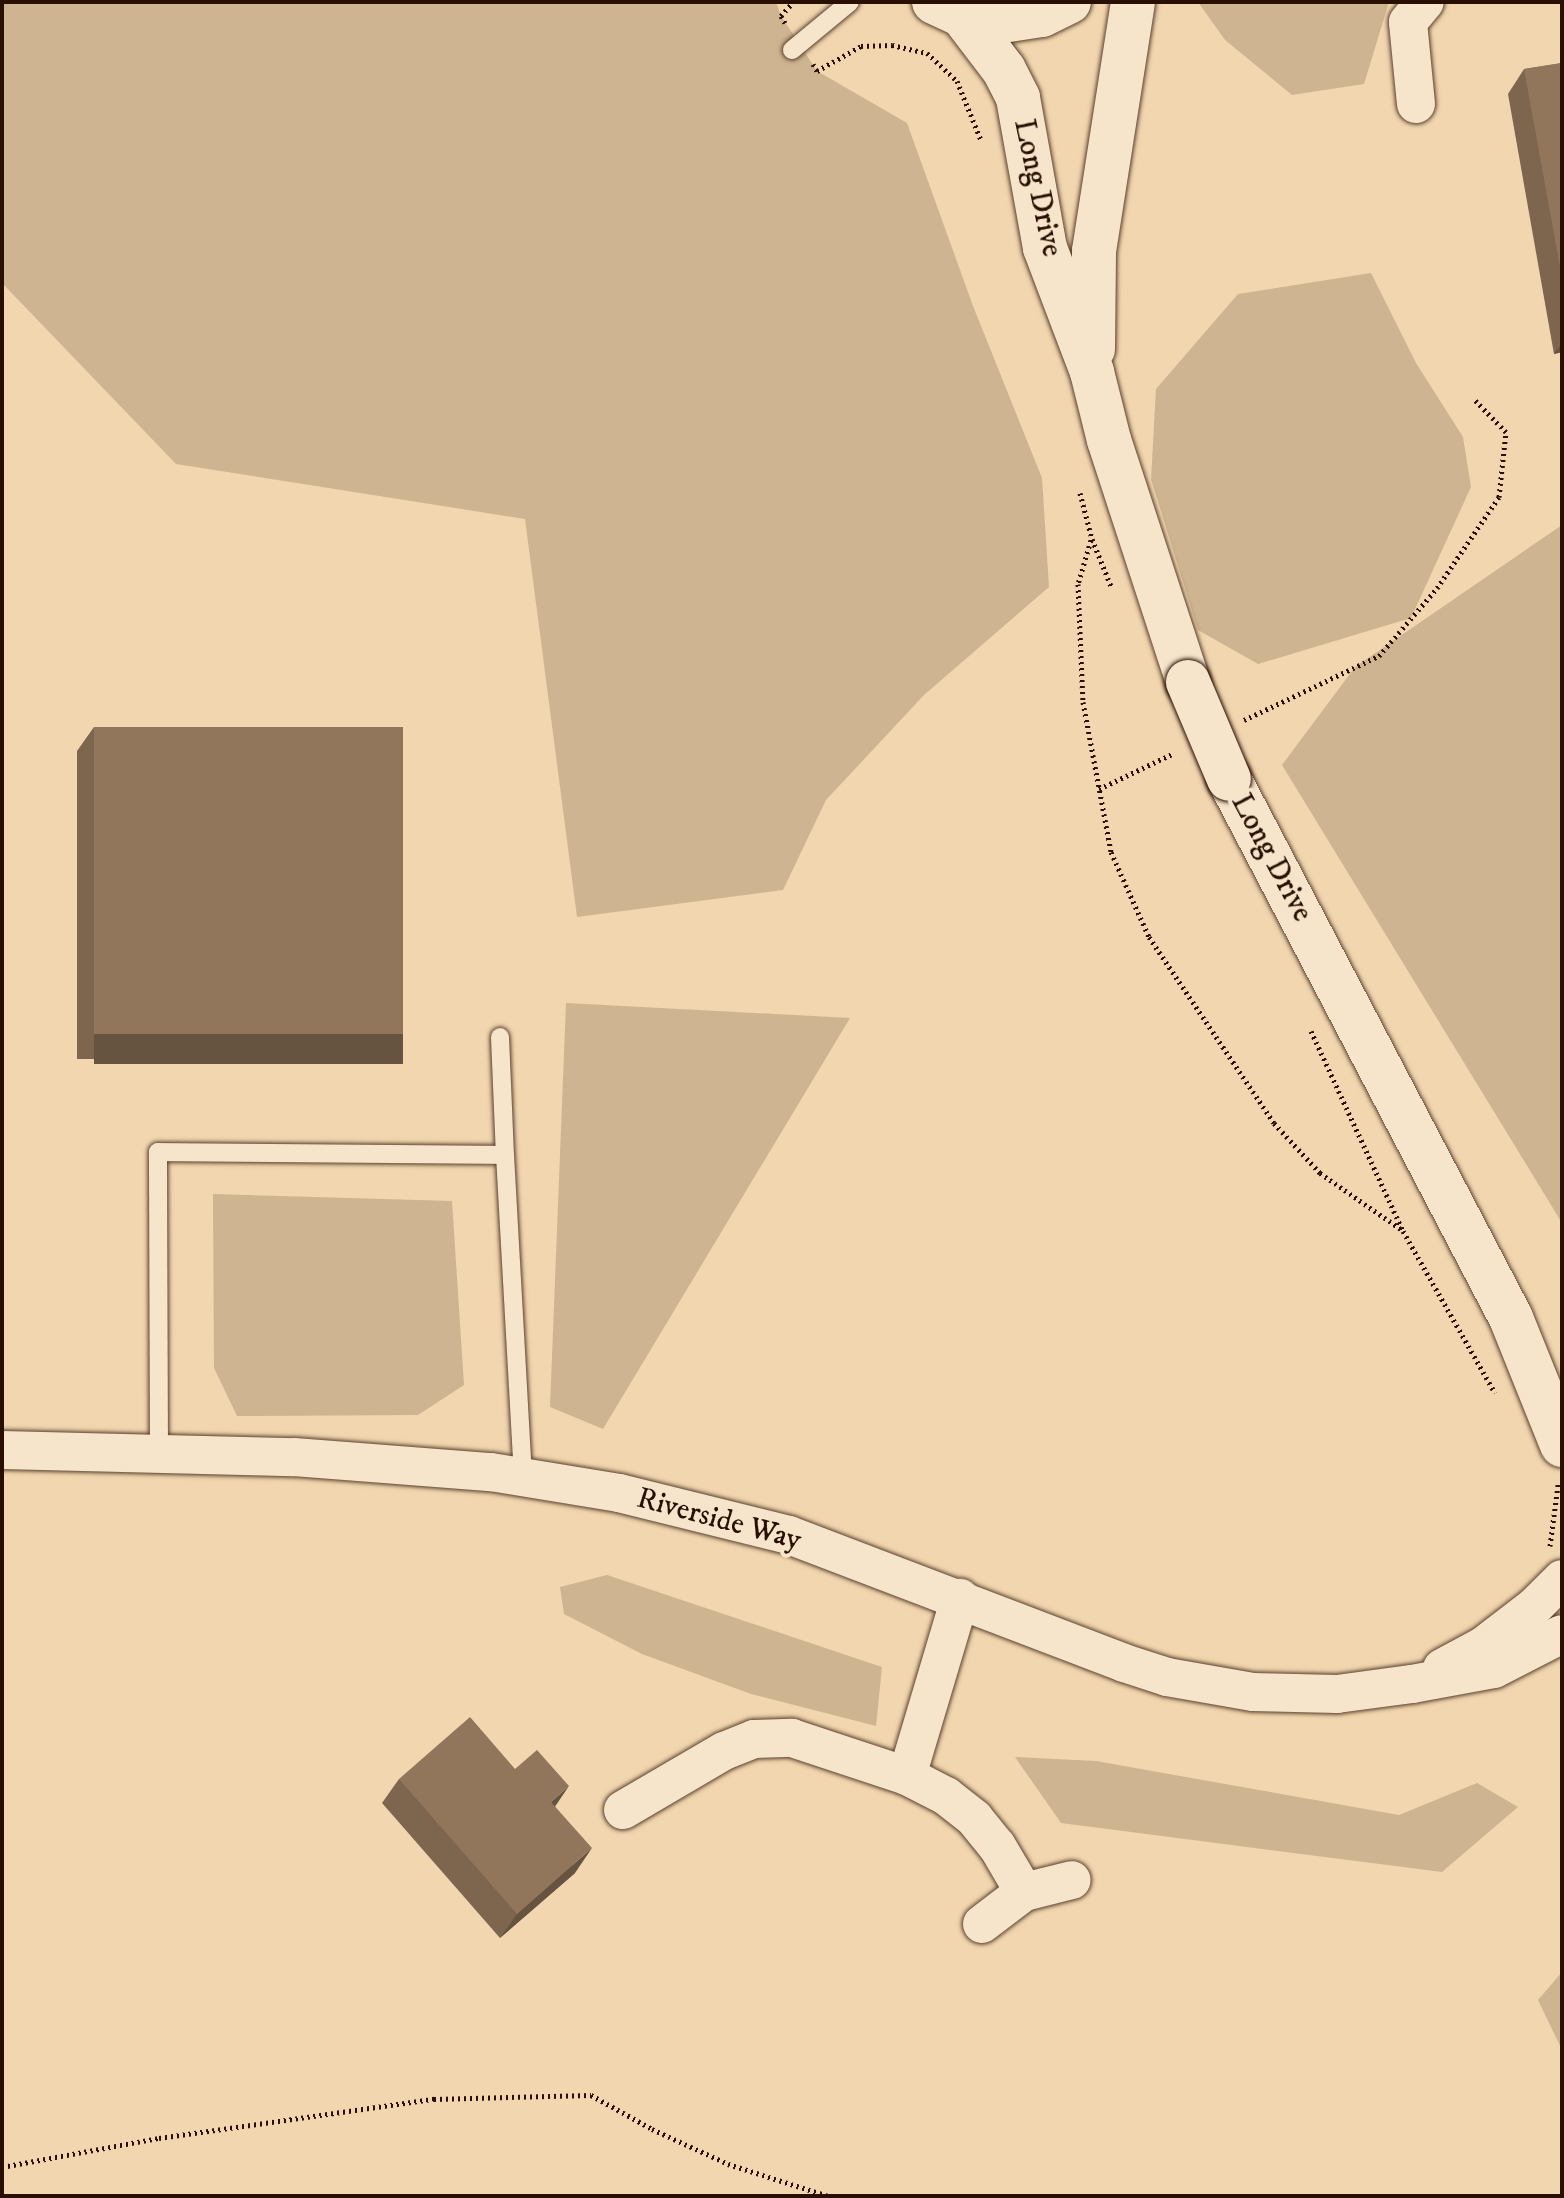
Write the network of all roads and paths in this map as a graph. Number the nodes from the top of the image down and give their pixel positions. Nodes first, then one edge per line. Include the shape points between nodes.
1 (793, 2) edge
2 (850, 2) edge
3 (1069, 2) edge
4 (1133, 2) edge
5 (1425, 2) edge
6 (948, 9) edge
7 (796, 47) junction
8 (1416, 104) dead end
9 (985, 152) dead end
10 (1092, 372) junction
11 (1473, 398) dead end
12 (1077, 480) dead end
13 (1241, 721) dead end
14 (1184, 748) dead end
15 (1099, 789) junction
16 (500, 1037) dead end
17 (505, 1155) junction
18 (1403, 1231) dead end
19 (1511, 1318) junction
20 (1562, 1387) edge
21 (1562, 1445) edge
22 (2, 1450) edge
23 (159, 1454) junction
24 (523, 1477) junction
25 (1562, 1579) edge
26 (960, 1598) junction
27 (1562, 1634) edge
28 (1412, 1684) junction
29 (907, 1776) junction
30 (623, 1810) dead end
31 (1072, 1880) dead end
32 (1024, 1892) junction
33 (982, 1924) dead end
34 (2, 2167) edge
35 (828, 2196) edge

1 - 7 path via 781,16
2 - 7 lane
3 - 6 main road via 1042,15 1002,21
4 - 10 main road, Long Drive via 1094,251
5 - 8 street via 1408,22
6 - 10 main road, Long Drive via 1004,70 1018,98 1045,248
7 - 9 path via 817,71 861,46 892,45 927,53 957,81
10 - 19 main road, Long Drive, bridge via 1188,682 1229,779
11 - 13 path via 1506,432 1499,497 1437,588 1379,656
12 - 15 path via 1092,539 1078,584 1083,702
14 - 15 path
15 - 18 path via 1111,852 1149,937 1274,1123 1320,1173
16 - 17 lane
17 - 23 lane via 158,1152
17 - 24 lane
19 - 20 main road, Long Drive
19 - 21 main road, Long Drive
22 - 23 street, Riverside Way
23 - 24 street, Riverside Way via 294,1457
24 - 26 street, Riverside Way via 619,1493 789,1535
25 - 28 street, Riverside Way via 1483,1646
26 - 28 street, Riverside Way via 1124,1663 1214,1687 1302,1696
26 - 29 street
27 - 28 street, Riverside Way via 1494,1669
29 - 30 street via 792,1738 754,1739
29 - 32 street via 974,1818
31 - 32 street
32 - 33 street
34 - 35 path via 159,2138 434,2099 591,2095 728,2164

